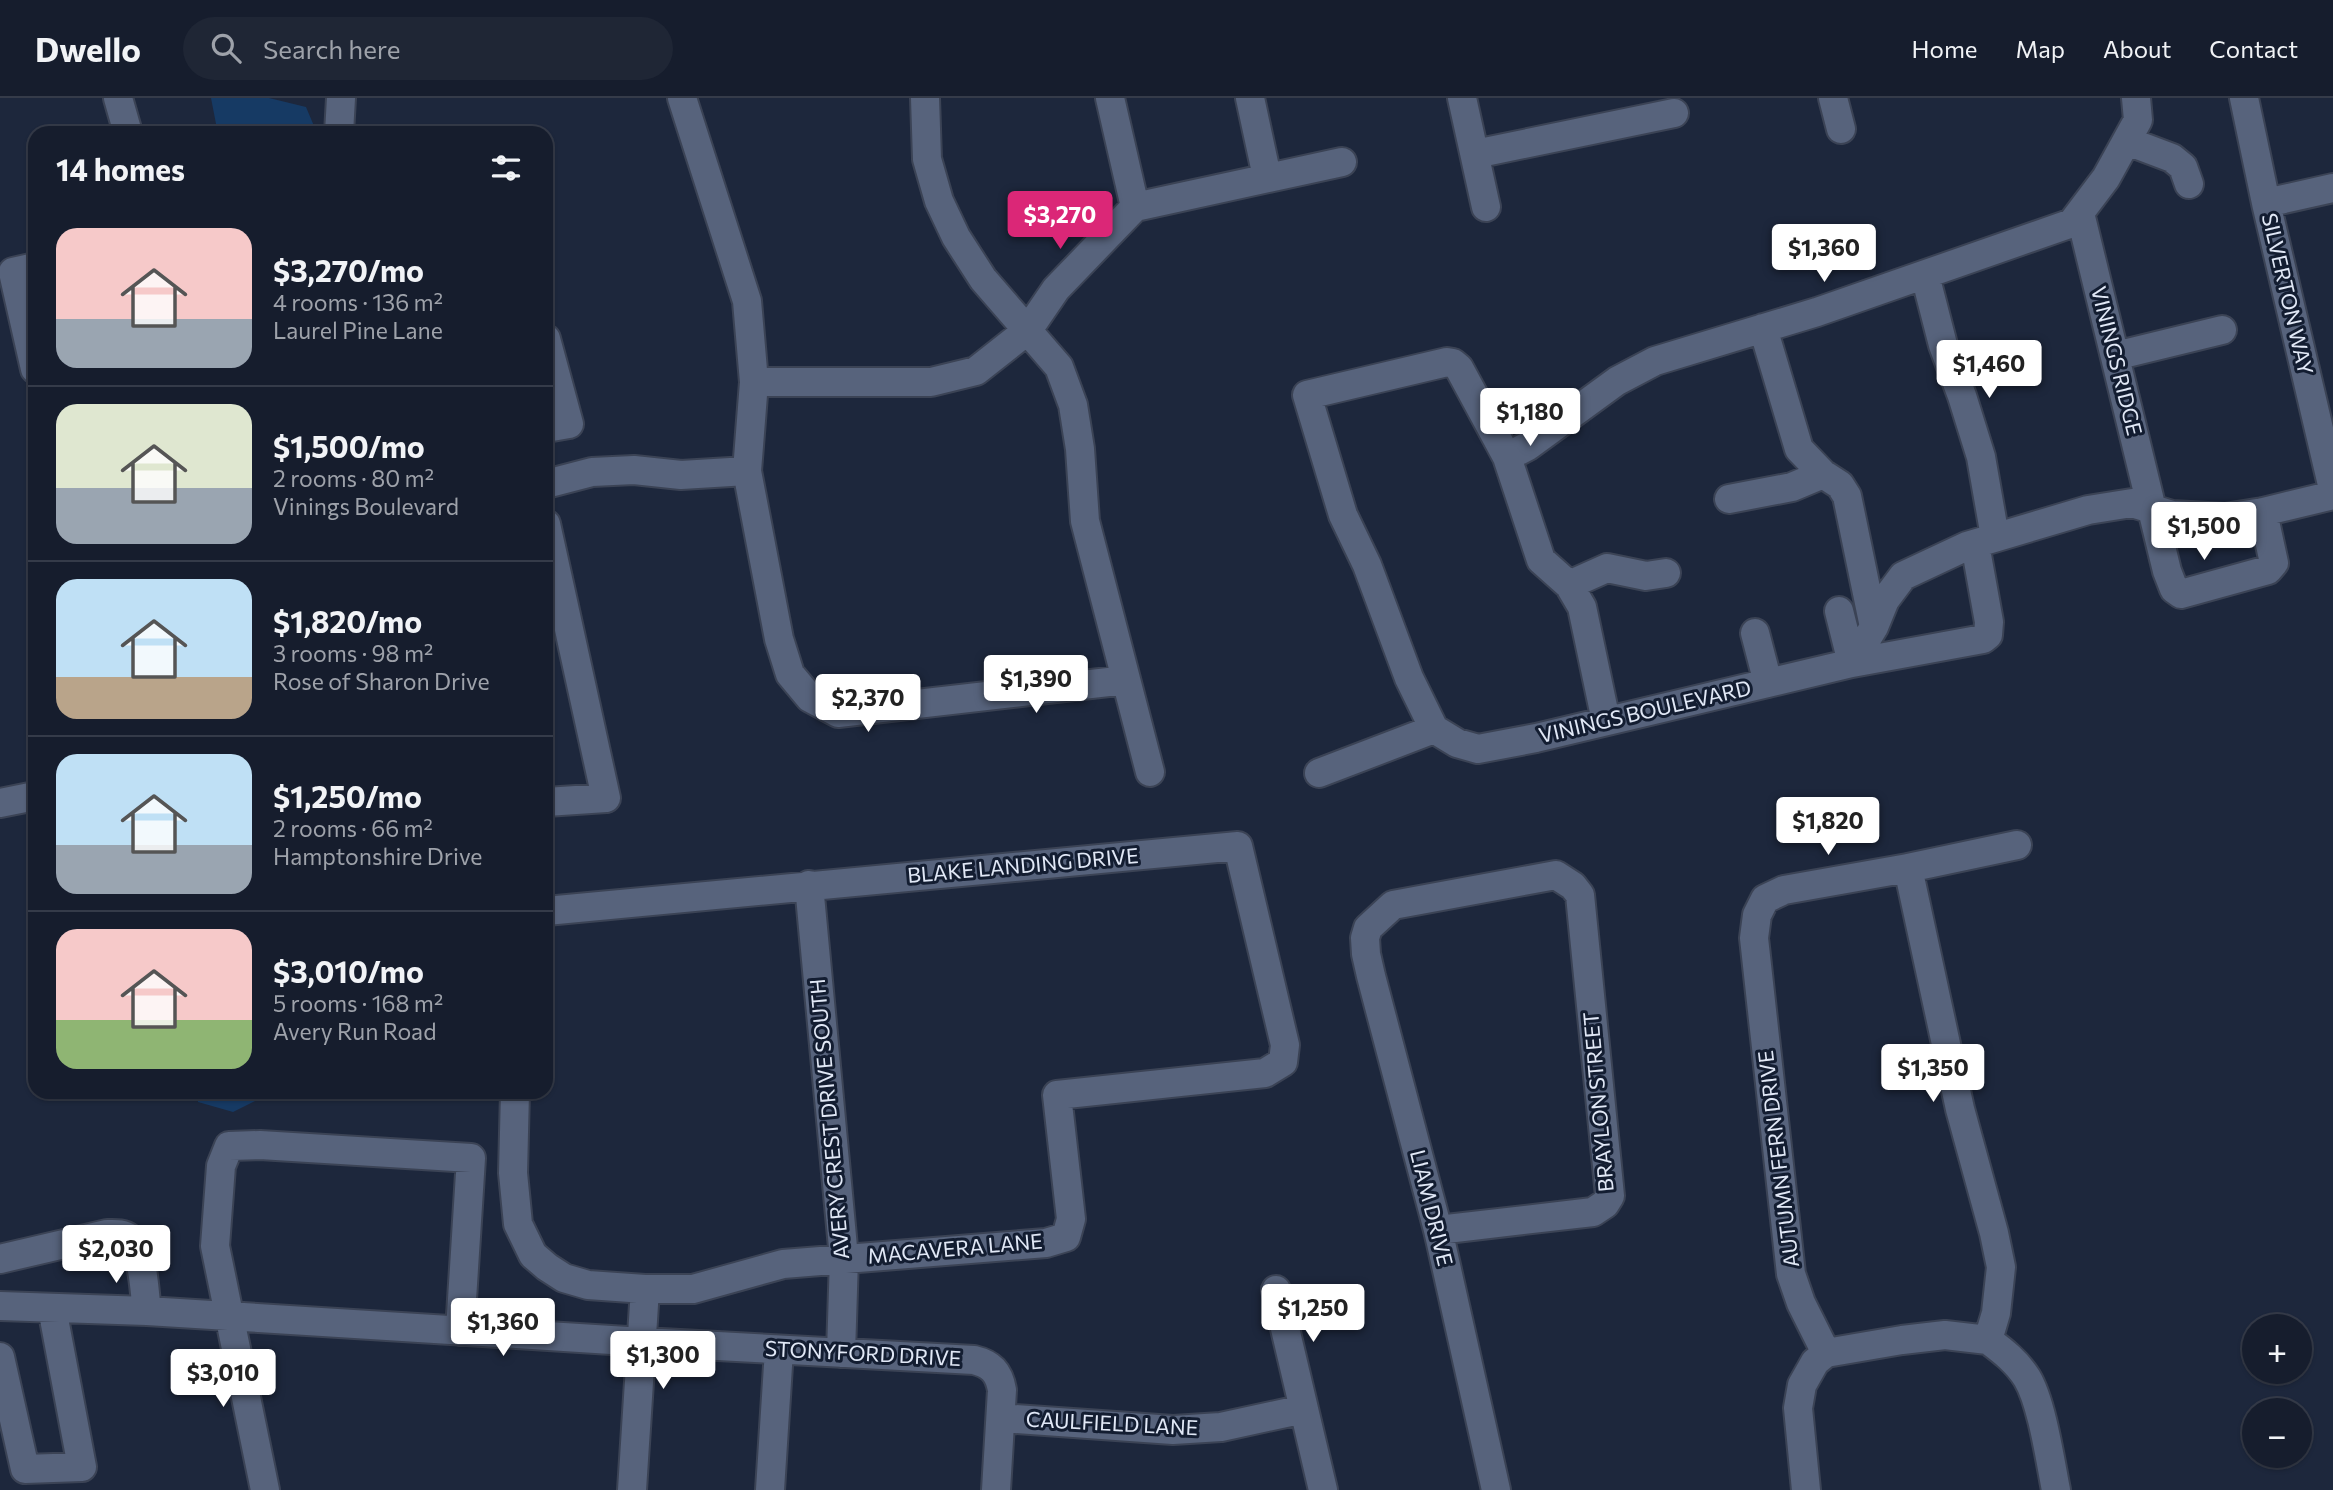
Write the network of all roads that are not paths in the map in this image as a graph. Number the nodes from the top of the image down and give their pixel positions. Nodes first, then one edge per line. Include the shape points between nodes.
1 (118, 98) edge
2 (341, 98) edge
3 (682, 98) edge
4 (925, 98) edge
5 (1110, 98) edge
6 (1250, 98) edge
7 (1462, 98) edge
8 (1833, 98) edge
9 (2136, 98) edge
10 (2244, 98) edge
11 (1624, 110) edge
12 (1674, 113) dead end
13 (126, 126) edge
14 (339, 126) edge
15 (1841, 129) dead end
16 (2127, 141) junction
17 (1475, 154) junction
18 (1342, 162) dead end
19 (1267, 177) junction
20 (2189, 184) dead end
21 (2333, 188) edge
22 (2266, 203) junction
23 (1135, 207) junction
24 (1486, 207) dead end
25 (2080, 213) junction
26 (28, 269) edge
27 (1925, 275) junction
28 (1763, 328) junction
29 (1028, 330) junction
30 (2222, 330) dead end
31 (28, 338) edge
32 (2115, 356) junction
33 (553, 363) edge
34 (754, 382) junction
35 (553, 427) edge
36 (1507, 457) junction
37 (747, 471) junction
38 (1823, 474) junction
39 (553, 482) edge
40 (2333, 489) edge
41 (2333, 495) edge
42 (1729, 499) dead end
43 (2153, 509) junction
44 (2263, 512) junction
45 (1985, 540) junction
46 (553, 556) edge
47 (1666, 573) dead end
48 (1569, 585) junction
49 (1839, 611) dead end
50 (1874, 627) junction
51 (1755, 633) dead end
52 (1852, 663) junction
53 (1126, 680) junction
54 (1768, 683) junction
55 (1606, 722) junction
56 (1434, 729) junction
57 (1150, 772) dead end
58 (1319, 774) dead end
59 (28, 797) edge
60 (553, 802) edge
61 (0, 803) edge
62 (2017, 845) dead end
63 (1908, 868) junction
64 (1563, 878) joint
65 (809, 885) junction
66 (553, 910) edge
67 (515, 1099) edge
68 (1438, 1230) junction
69 (1066, 1237) joint
70 (844, 1258) junction
71 (0, 1259) edge
72 (645, 1289) junction
73 (1276, 1290) dead end
74 (0, 1306) edge
75 (52, 1308) junction
76 (146, 1311) junction
77 (230, 1316) junction
78 (460, 1331) junction
79 (1988, 1340) junction
80 (643, 1342) junction
81 (779, 1350) junction
82 (841, 1353) junction
83 (1826, 1353) junction
84 (0, 1357) edge
85 (1304, 1409) junction
86 (1001, 1418) junction
87 (265, 1490) edge
88 (632, 1490) edge
89 (770, 1490) edge
90 (996, 1490) edge
91 (1323, 1490) edge
92 (1496, 1490) edge
93 (1806, 1490) edge
94 (2056, 1490) edge

1 - 13 street
2 - 14 street
3 - 34 street via 747,301
4 - 29 street via 927,159 939,201 984,279
5 - 23 street
6 - 19 street
7 - 17 street
8 - 15 street
9 - 16 street via 2138,120
10 - 22 street, SILVERTON WAY
11 - 12 street
11 - 17 street
16 - 20 street via 2172,158 2183,167
16 - 25 street
17 - 24 street
18 - 19 street
19 - 23 street
21 - 22 street
22 - 40 street, SILVERTON WAY
23 - 29 street via 1056,289
25 - 27 street via 2072,223
25 - 32 street, VININGS RIDGE
26 - 31 street via 13,272
27 - 28 street
27 - 45 street via 1981,457
28 - 36 street via 1655,360
28 - 38 street via 1799,449
29 - 34 street via 976,371 931,382
29 - 53 street via 1059,367 1073,405 1085,521
30 - 32 street
32 - 43 street, VININGS RIDGE
33 - 35 street via 569,424
34 - 37 street
36 - 48 street via 1541,560
36 - 56 street via 1453,363 1307,395 1343,515
37 - 39 street via 681,475 592,472
37 - 53 street via 779,639 790,674 810,698 838,713
38 - 42 street via 1791,487
38 - 50 street via 1847,496
41 - 44 street
43 - 44 street via 2172,515 2225,518
43 - 44 street via 2167,571 2181,594 2268,570 2274,563
43 - 45 street via 2132,503 2088,510
45 - 50 street via 1903,576 1885,600
45 - 52 street, VININGS BOULEVARD via 1989,622 1983,639
46 - 60 street via 606,798
47 - 48 street via 1646,576 1607,568
48 - 55 street via 1581,607
49 - 52 street
50 - 52 street
51 - 54 street
52 - 54 street, VININGS BOULEVARD
53 - 57 street
54 - 55 street, VININGS BOULEVARD
55 - 56 street, VININGS BOULEVARD via 1478,749
56 - 58 street
59 - 61 street
62 - 63 street
63 - 79 street via 1959,1109 2001,1268
63 - 83 street, AUTUMN FERN DRIVE via 1784,890 1765,898 1757,915 1754,938 1791,1274
64 - 68 street, BRAYLON STREET via 1580,895 1611,1196 1593,1212
64 - 68 street, LIAM DRIVE via 1543,877 1392,905 1368,928 1366,954
65 - 66 street, BLAKE LANDING DRIVE
65 - 69 street, BLAKE LANDING DRIVE via 1238,846 1285,1045 1283,1062 1265,1073 1058,1095 1071,1219
65 - 70 street, AVERY CREST DRIVE SOUTH
67 - 72 street, MACAVERA LANE via 513,1173 518,1224 533,1255 555,1272 588,1285
68 - 92 street, LIAM DRIVE
69 - 70 street, MACAVERA LANE via 1046,1243
70 - 72 street, MACAVERA LANE via 783,1264 693,1289
70 - 82 street, AVERY CREST DRIVE SOUTH
71 - 76 street via 107,1234 128,1237 138,1252
72 - 80 street
73 - 85 street
74 - 75 street, STONYFORD DRIVE
75 - 76 street, STONYFORD DRIVE
75 - 84 street via 82,1467 25,1469
76 - 77 street, STONYFORD DRIVE
77 - 78 street, STONYFORD DRIVE
77 - 78 street via 215,1246 221,1166 229,1146 444,1156 471,1158
77 - 87 street
78 - 80 street, STONYFORD DRIVE
79 - 83 street via 1945,1335
79 - 94 street via 2009,1355 2027,1378
80 - 81 street, STONYFORD DRIVE
80 - 88 street
81 - 82 street, STONYFORD DRIVE
81 - 89 street
82 - 86 street, STONYFORD DRIVE via 983,1362 1000,1378
83 - 93 street via 1802,1385 1798,1408
85 - 86 street, CAULFIELD LANE via 1197,1429
85 - 91 street
86 - 90 street, STONYFORD DRIVE

